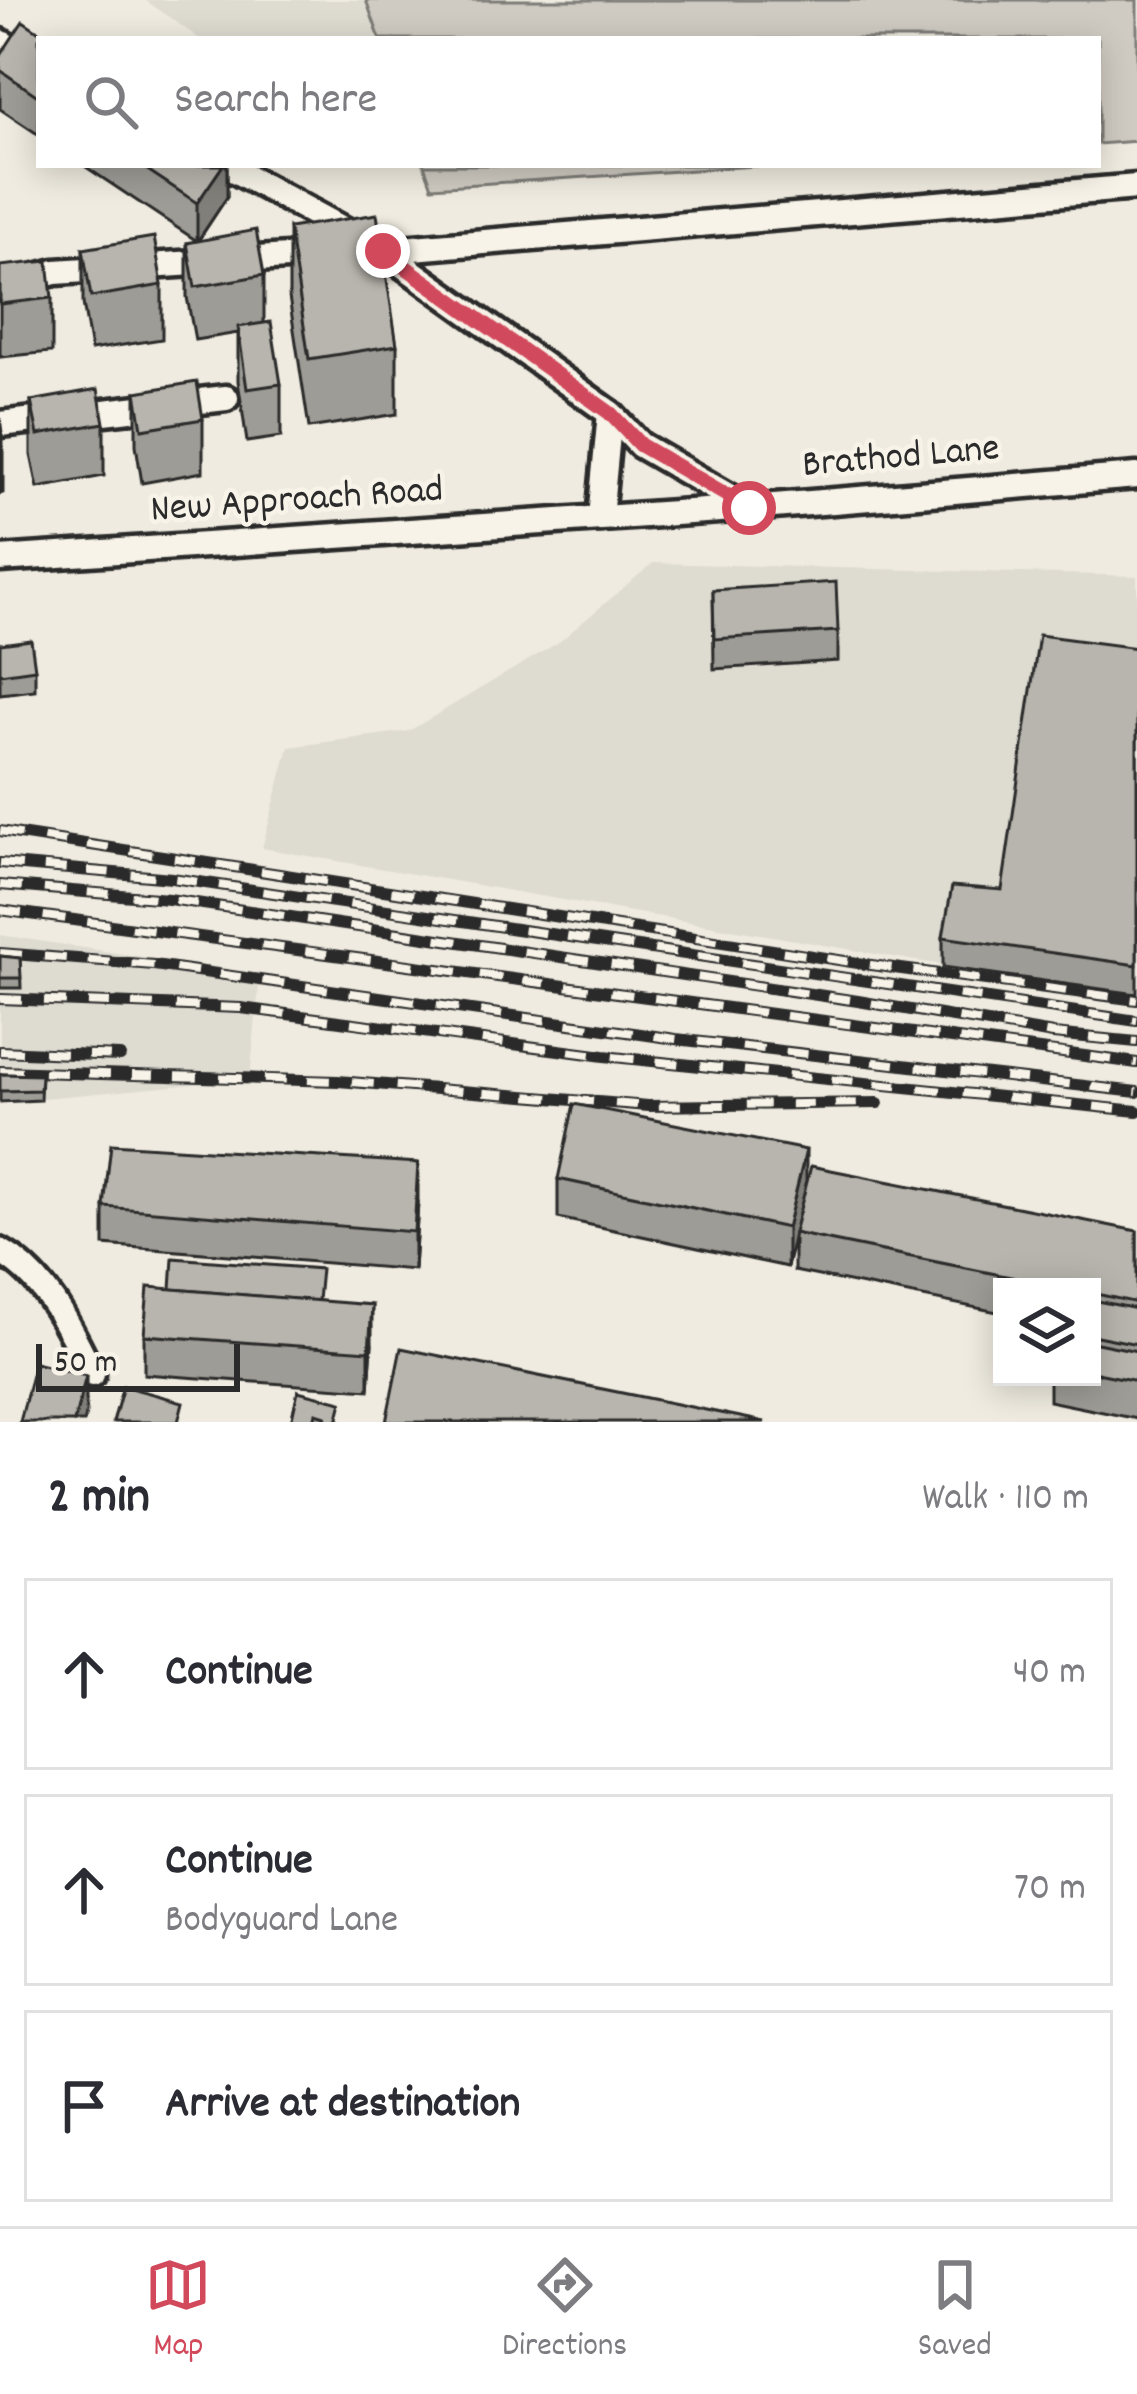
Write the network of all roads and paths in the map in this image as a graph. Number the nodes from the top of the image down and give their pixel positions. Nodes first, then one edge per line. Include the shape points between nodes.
1 (0, 42) edge
2 (36, 61) edge
3 (231, 168) edge
4 (1137, 187) edge
5 (383, 251) junction
6 (0, 287) edge
7 (226, 398) dead end
8 (610, 413) junction
9 (0, 424) edge
10 (1137, 476) edge
11 (749, 508) junction
12 (600, 518) junction
13 (0, 559) edge
14 (0, 1251) edge
15 (92, 1374) dead end

1 - 2 street
3 - 5 street
4 - 5 street
5 - 6 street via 55,272
5 - 8 street
7 - 9 street
8 - 11 street via 640,445
8 - 12 street
10 - 11 street, Brathod Lane
11 - 12 street, Brathod Lane
12 - 13 street, New Approach Road
14 - 15 street via 61,1311

